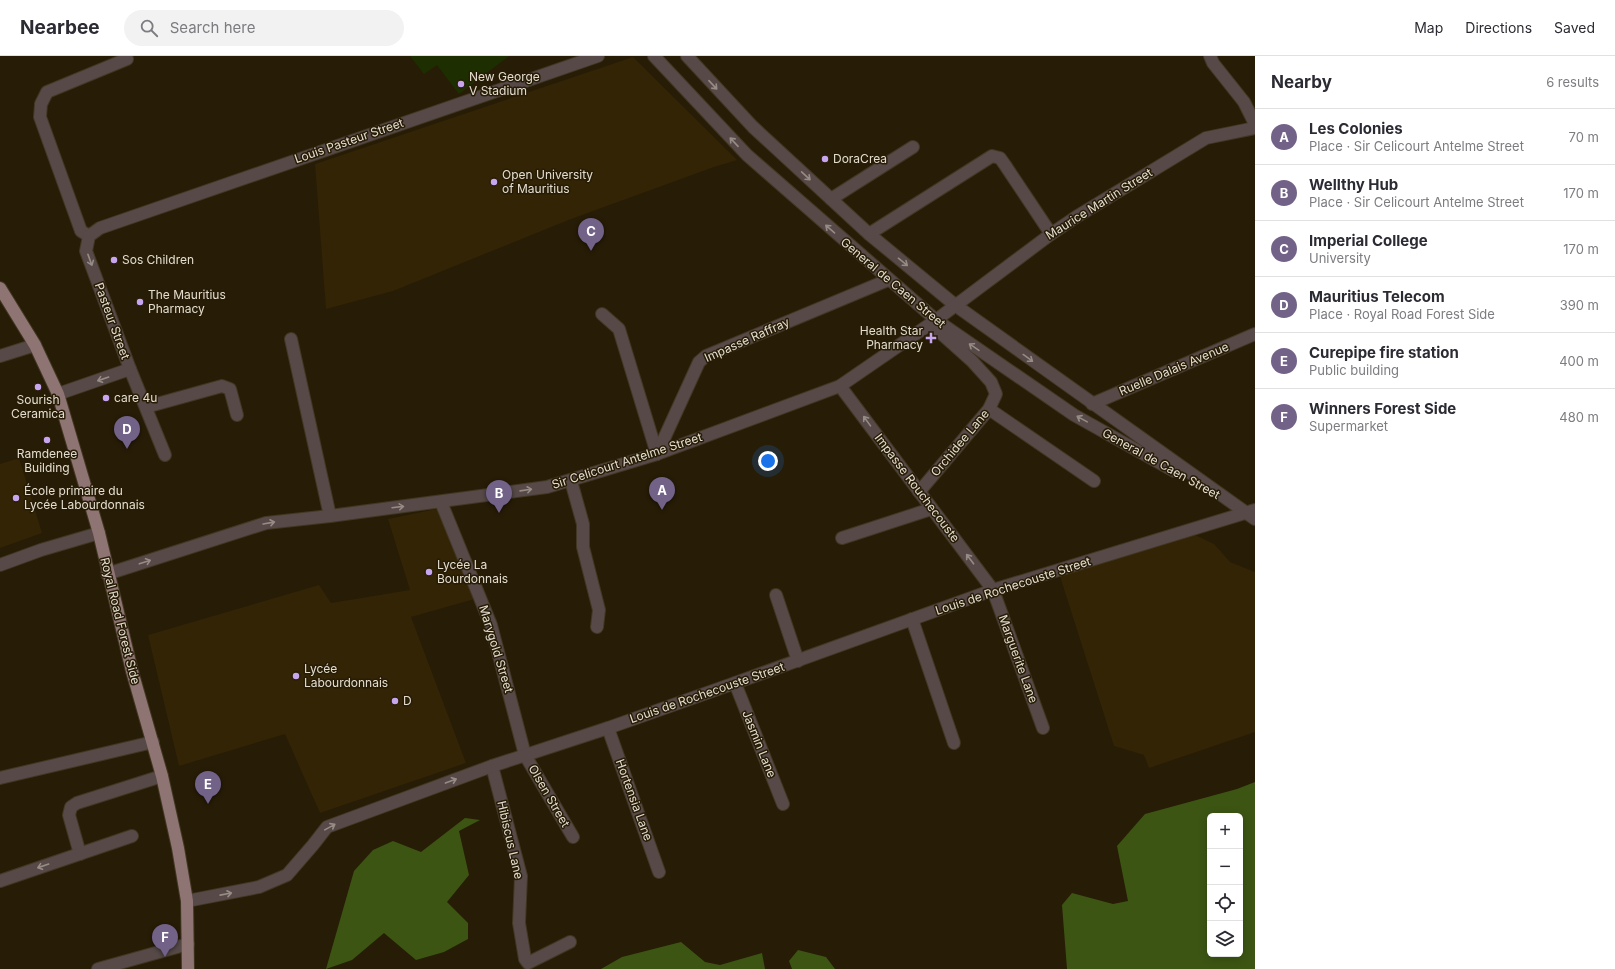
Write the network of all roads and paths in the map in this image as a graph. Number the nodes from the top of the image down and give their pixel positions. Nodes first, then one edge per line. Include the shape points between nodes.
1 (598, 56) edge
2 (654, 56) edge
3 (687, 56) edge
4 (1210, 56) edge
5 (127, 59) dead end
6 (1255, 124) edge
7 (1255, 128) edge
8 (913, 147) dead end
9 (831, 200) junction
10 (869, 234) junction
11 (1051, 234) junction
12 (89, 236) junction
13 (888, 280) junction
14 (0, 288) edge
15 (956, 305) junction
16 (602, 314) dead end
17 (933, 322) junction
18 (1255, 334) edge
19 (291, 339) dead end
20 (35, 345) junction
21 (0, 356) edge
22 (130, 368) junction
23 (840, 386) junction
24 (58, 394) junction
25 (1092, 404) junction
26 (146, 407) junction
27 (989, 408) junction
28 (237, 415) dead end
29 (657, 454) junction
30 (165, 455) dead end
31 (571, 481) junction
32 (1094, 481) dead end
33 (919, 492) junction
34 (1226, 500) junction
35 (441, 502) junction
36 (931, 509) junction
37 (1252, 514) edge
38 (330, 516) junction
39 (99, 533) junction
40 (842, 538) dead end
41 (0, 565) edge
42 (107, 574) junction
43 (993, 590) junction
44 (776, 594) dead end
45 (912, 619) junction
46 (597, 628) dead end
47 (798, 661) junction
48 (735, 683) junction
49 (608, 728) junction
50 (1043, 728) dead end
51 (152, 742) junction
52 (954, 743) dead end
53 (526, 755) junction
54 (492, 766) junction
55 (162, 776) junction
56 (0, 778) edge
57 (783, 804) dead end
58 (132, 836) dead end
59 (573, 837) dead end
60 (80, 854) junction
61 (659, 872) dead end
62 (0, 881) edge
63 (187, 901) junction
64 (570, 942) dead end
65 (188, 944) junction
66 (98, 969) edge
67 (188, 969) edge

1 - 12 street, Louis Pasteur Street via 100,228
13 -> 2 street, General de Caen Street via 743,152
3 -> 9 street, General de Caen Street via 753,127
4 - 6 street via 1244,102
5 - 12 street via 47,92 41,104 40,117 80,231
7 - 11 street, Maurice Martin Street via 1206,138
8 - 9 street
9 - 10 street, General de Caen Street
10 - 11 street via 992,156 1000,158
10 -> 15 street, General de Caen Street
11 - 15 street, Maurice Martin Street
12 -> 22 street, Pasteur Street via 86,251
13 - 17 street, General de Caen Street
13 - 29 street, Impasse Raffray via 706,356 699,362
14 - 20 main road, Royal Road Forest Side
15 - 17 street, Maurice Martin Street
15 -> 25 street, General de Caen Street
16 - 29 street via 619,329
17 - 23 street, Sir Celicourt Antelme Street
17 - 27 street, Orchidee Lane via 991,382 996,394
34 -> 17 street, General de Caen Street via 1074,415
18 - 25 street, Ruelle Dalais Avenue
19 - 38 street
20 - 21 street
20 - 24 main road, Royal Road Forest Side
22 -> 24 street, Pasteur Street
22 - 26 street
23 - 29 street, Sir Celicourt Antelme Street
33 -> 23 street, Impasse Rouchecouste
24 - 39 main road, Royal Road Forest Side
25 - 34 street, General de Caen Street
26 - 28 street via 222,386 230,389
26 - 30 street
27 - 32 street
27 - 33 street, Orchidee Lane
29 - 31 street, Sir Celicourt Antelme Street
35 -> 31 street, Sir Celicourt Antelme Street via 547,487
31 - 46 street via 583,524 583,547 599,610
33 - 36 street, Impasse Rouchecouste
34 - 37 street
38 -> 35 street, Sir Celicourt Antelme Street
35 - 53 street, Marygold Street via 491,625
36 - 40 street
43 -> 36 street, Impasse Rouchecouste
37 - 43 street, Louis de Rochecouste Street
42 -> 38 street, Sir Celicourt Antelme Street via 266,523
39 - 41 street
39 - 42 main road, Royal Road Forest Side
42 - 51 main road, Royal Road Forest Side
43 - 45 street, Louis de Rochecouste Street
43 - 50 street, Marguerite Lane
44 - 47 street
45 - 47 street, Louis de Rochecouste Street
45 - 52 street
47 - 48 street, Louis de Rochecouste Street
48 - 49 street, Louis de Rochecouste Street
48 - 57 street, Jasmin Lane
49 - 53 street, Louis de Rochecouste Street
49 - 61 street, Hortensia Lane
51 - 55 main road, Royal Road Forest Side
51 - 56 street
53 - 54 street, Louis de Rochecouste Street
53 - 59 street, Olsen Street
63 -> 54 street, Louis de Rochecouste Street via 259,888 286,875 326,827
54 - 64 street, Hibiscus Lane via 521,876 519,922 525,959 528,963
55 - 60 street via 71,807 69,815
55 - 63 main road, Royal Road Forest Side
58 - 60 street
60 -> 62 street
63 - 65 main road, Royal Road Forest Side
65 - 66 street
65 - 67 main road, Royal Road Forest Side

